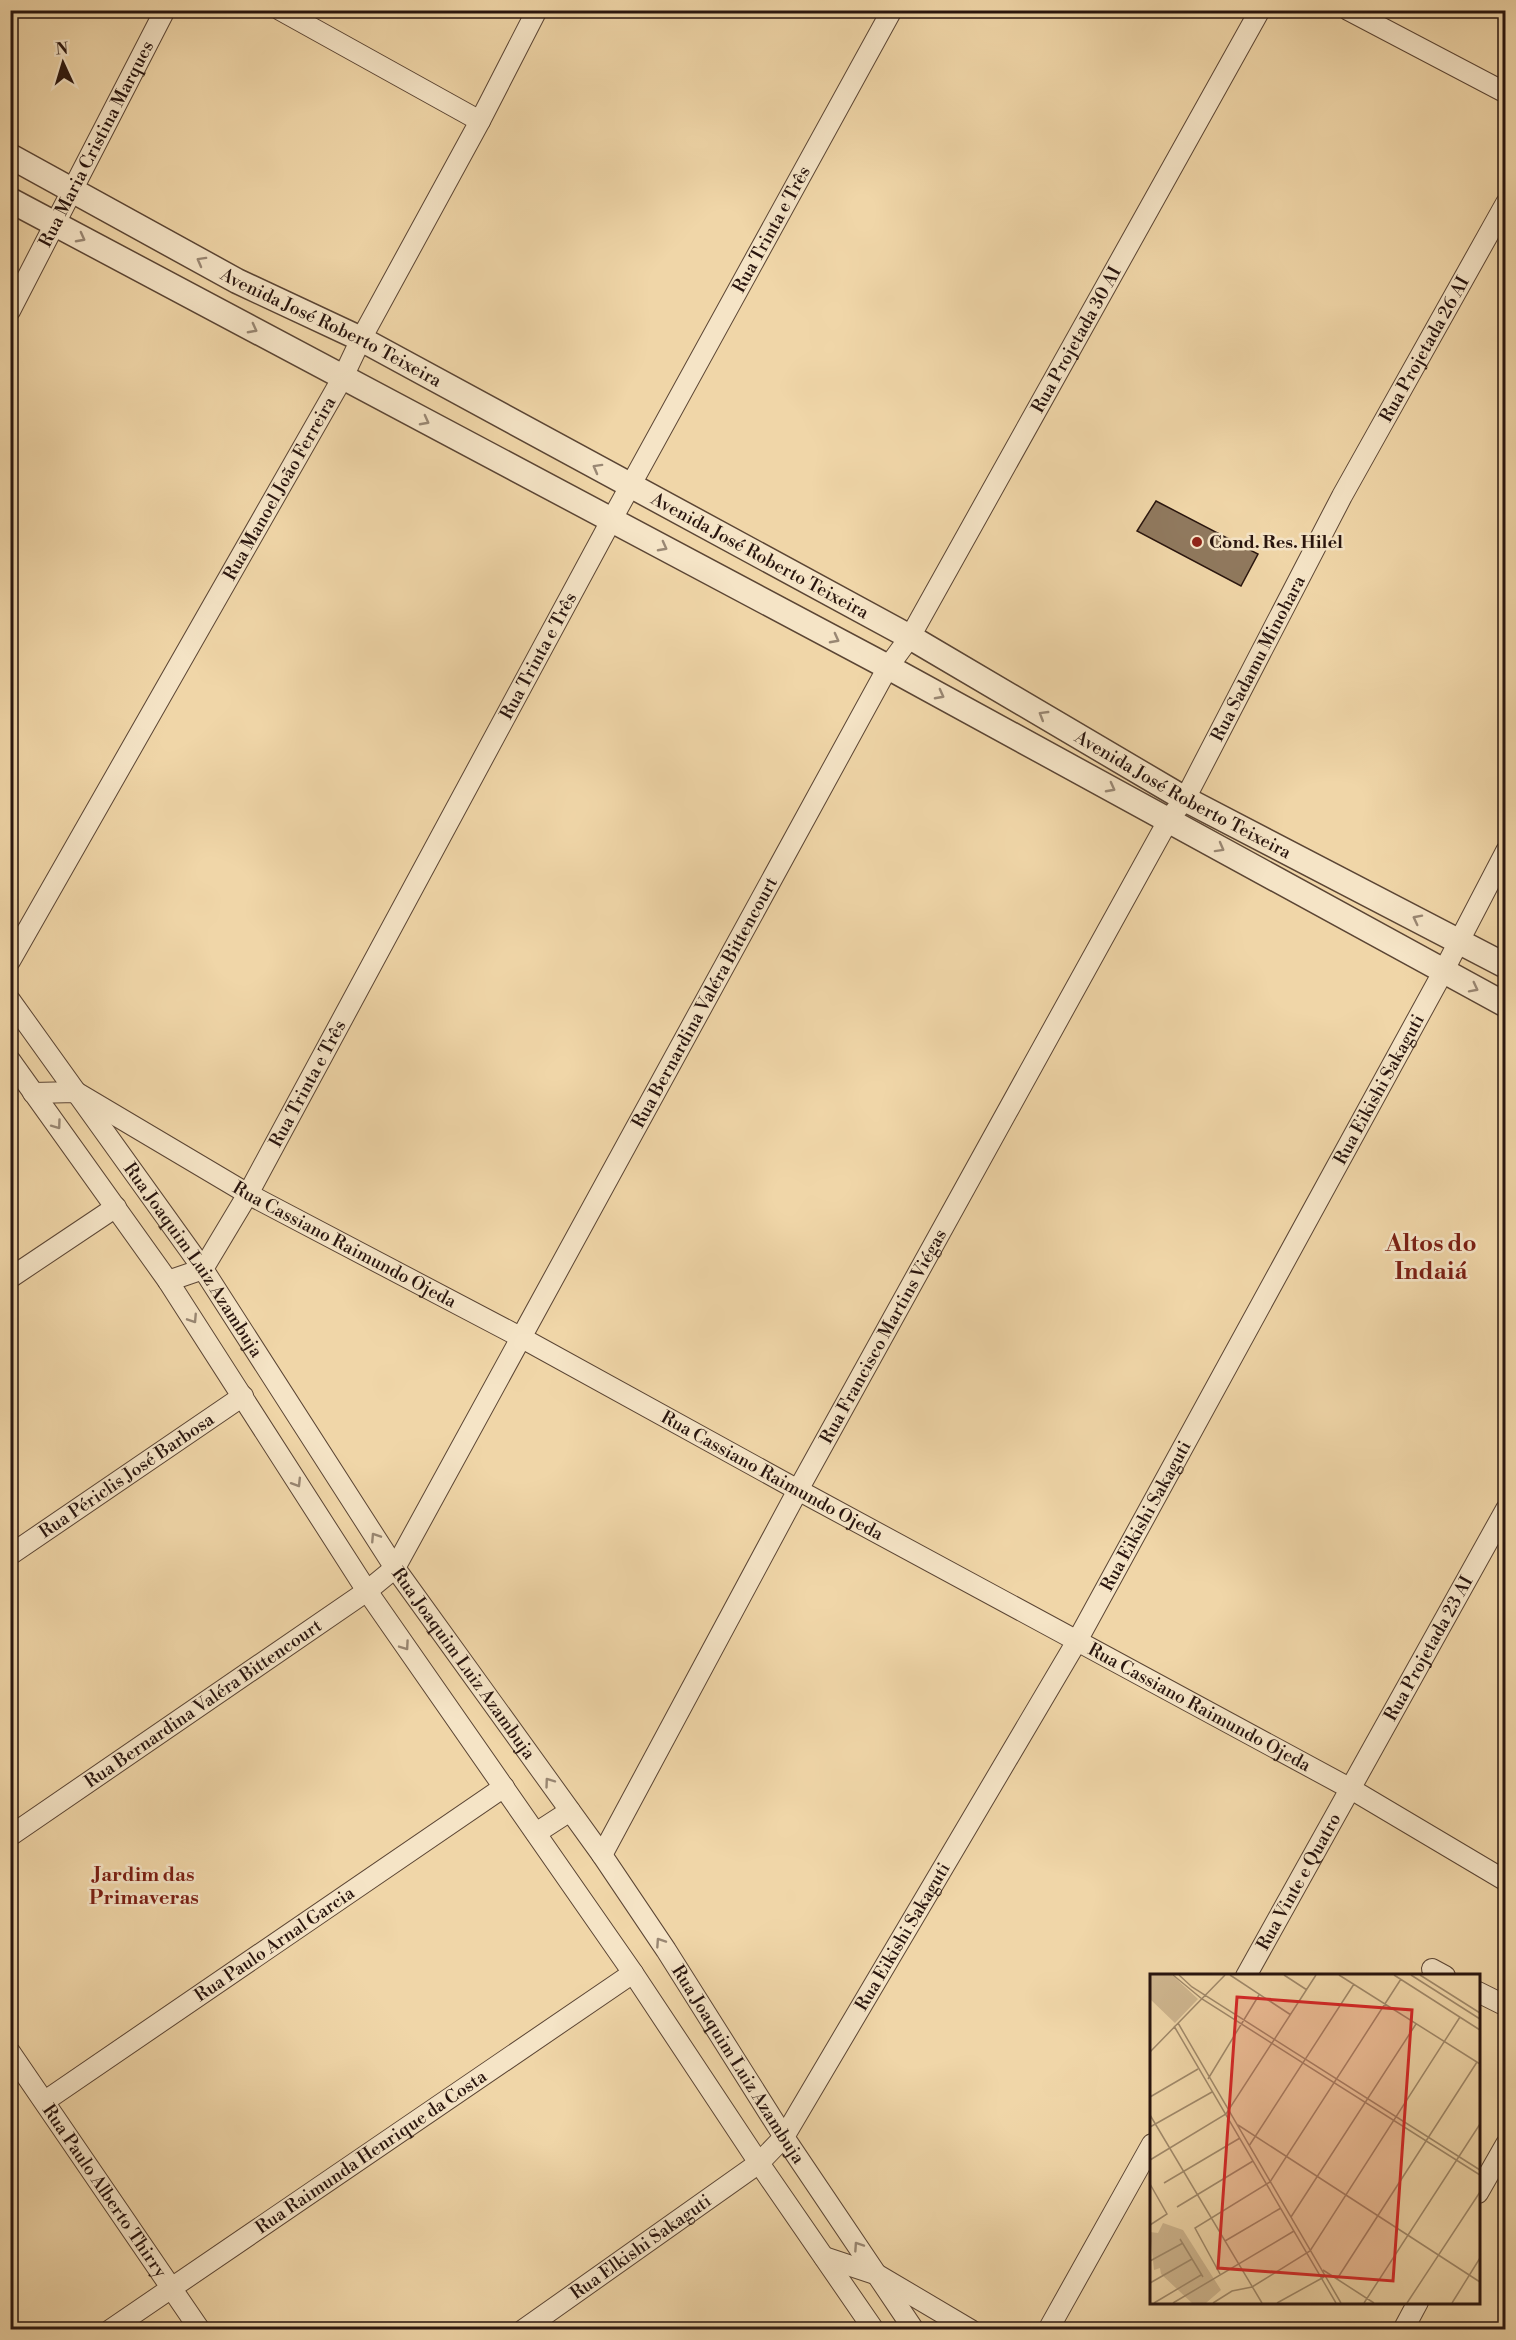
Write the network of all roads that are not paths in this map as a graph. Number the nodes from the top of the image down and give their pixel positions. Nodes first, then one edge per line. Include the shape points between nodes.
1 (165, 10) edge
2 (280, 10) edge
3 (537, 10) edge
4 (892, 10) edge
5 (1260, 10) edge
6 (1348, 10) edge
7 (1506, 93) edge
8 (480, 121) junction
9 (10, 156) edge
10 (72, 190) junction
11 (10, 200) edge
12 (1506, 203) edge
13 (55, 224) junction
14 (10, 311) edge
15 (360, 339) junction
16 (343, 377) junction
17 (630, 486) junction
18 (1342, 496) joint
19 (612, 519) junction
20 (910, 637) junction
21 (888, 667) junction
22 (1185, 799) junction
23 (1169, 819) junction
24 (1506, 851) edge
25 (1458, 941) junction
26 (10, 960) edge
27 (1506, 966) edge
28 (1443, 972) junction
29 (10, 1000) edge
30 (1506, 1005) edge
31 (10, 1060) edge
32 (76, 1092) junction
33 (33, 1093) junction
34 (248, 1194) junction
35 (116, 1207) junction
36 (203, 1269) junction
37 (10, 1278) edge
38 (168, 1281) junction
39 (522, 1338) junction
40 (243, 1395) junction
41 (798, 1490) junction
42 (1506, 1509) edge
43 (10, 1555) edge
44 (395, 1568) junction
45 (367, 1591) junction
46 (1077, 1641) junction
47 (504, 1788) junction
48 (1351, 1789) junction
49 (570, 1811) junction
50 (536, 1833) junction
51 (10, 1836) edge
52 (602, 1855) junction
53 (1506, 1881) edge
54 (633, 1973) junction
55 (1247, 1974) edge
56 (1480, 1993) edge
57 (1506, 2006) edge
58 (10, 2052) edge
59 (45, 2101) junction
60 (784, 2137) junction
61 (1506, 2144) edge
62 (1150, 2148) edge
63 (759, 2163) junction
64 (1480, 2191) edge
65 (824, 2257) junction
66 (878, 2275) junction
67 (171, 2289) junction
68 (1417, 2304) edge
69 (111, 2330) edge
70 (200, 2330) edge
71 (523, 2330) edge
72 (874, 2330) edge
73 (914, 2330) edge
74 (971, 2330) edge
75 (1048, 2330) edge
76 (1403, 2330) edge

1 - 10 street, Rua Maria Cristina Marques
2 - 8 street
3 - 8 street, Rua Manoel João Ferreira
4 - 17 street, Rua Trinta e Três
5 - 20 street, Rua Projetada 30 AI
6 - 7 street
8 - 15 street, Rua Manoel João Ferreira
9 - 10 street, Avenida José Roberto Teixeira
10 - 13 street, Rua Maria Cristina Marques
15 -> 10 street, Avenida José Roberto Teixeira via 237,281
11 - 13 street, Avenida José Roberto Teixeira
12 - 18 street, Rua Projetada 26 AI
13 - 14 street, Rua Maria Cristina Marques
13 -> 16 street, Avenida José Roberto Teixeira
15 - 16 street, Rua Manoel João Ferreira
17 -> 15 street, Avenida José Roberto Teixeira
16 -> 19 street, Avenida José Roberto Teixeira
16 - 26 street, Rua Manoel João Ferreira
17 - 19 street, Rua Trinta e Três
17 - 20 street, Avenida José Roberto Teixeira
18 - 22 street, Rua Sadamu Minohara
19 -> 21 street, Avenida José Roberto Teixeira
19 - 34 street, Rua Trinta e Três
20 - 21 street, Rua Projetada 30 AI
22 -> 20 street, Avenida José Roberto Teixeira
21 -> 23 street, Avenida José Roberto Teixeira
21 - 39 street, Rua Bernardina Valéra Bittencourt
22 - 23 street, Rua Sadamu Minohara
25 -> 22 street, Avenida José Roberto Teixeira
23 -> 28 street, Avenida José Roberto Teixeira
23 - 41 street, Rua Francisco Martins Viégas
24 - 25 street, Rua Eikishi Sakaguti
25 - 27 street, Avenida José Roberto Teixeira
25 - 28 street, Rua Eikishi Sakaguti
28 -> 30 street, Avenida José Roberto Teixeira
28 - 46 street, Rua Eikishi Sakaguti
29 - 32 street, Rua Joaquim Luiz Azambuja
31 - 33 street, Rua Joaquim Luiz Azambuja
32 - 33 street
32 - 34 street, Rua Cassiano Raimundo Ojeda
32 - 36 street, Rua Joaquim Luiz Azambuja
33 -> 35 street, Rua Joaquim Luiz Azambuja
34 - 36 street, Rua Trinta e Três
34 - 39 street, Rua Cassiano Raimundo Ojeda
35 - 37 street
35 - 38 street, Rua Joaquim Luiz Azambuja
36 - 38 street
44 -> 36 street, Rua Joaquim Luiz Azambuja
38 -> 40 street, Rua Joaquim Luiz Azambuja
39 - 41 street, Rua Cassiano Raimundo Ojeda
39 - 44 street, Rua Bernardina Valéra Bittencourt
40 - 43 street, Rua Périclis José Barbosa
40 -> 45 street, Rua Joaquim Luiz Azambuja
41 - 46 street, Rua Cassiano Raimundo Ojeda
41 - 52 street, Rua Francisco Martins Viégas
42 - 48 street, Rua Projetada 23 AI
44 - 45 street, Rua Bernardina Valéra Bittencourt
49 -> 44 street, Rua Joaquim Luiz Azambuja
45 -> 47 street, Rua Joaquim Luiz Azambuja
45 - 51 street, Rua Bernardina Valéra Bittencourt
46 - 48 street, Rua Cassiano Raimundo Ojeda
46 - 60 street, Rua Eikishi Sakaguti
47 - 50 street, Rua Joaquim Luiz Azambuja
47 - 59 street, Rua Paulo Arnal Garcia
48 - 53 street, Rua Cassiano Raimundo Ojeda
48 - 55 street, Rua Vinte e Quatro
49 - 50 street
49 - 52 street, Rua Joaquim Luiz Azambuja
50 - 54 street, Rua Joaquim Luiz Azambuja
60 -> 52 street, Rua Joaquim Luiz Azambuja
54 - 63 street, Rua Joaquim Luiz Azambuja
54 - 67 street, Rua Raimunda Henrique da Costa
56 - 57 street
58 - 59 street, Rua Paulo Alberto Thirry
59 - 67 street, Rua Paulo Alberto Thirry
60 - 63 street, Rua Eikishi Sakaguti
66 -> 60 street, Rua Joaquim Luiz Azambuja
61 - 64 street
62 - 75 street
63 - 65 street, Rua Joaquim Luiz Azambuja
63 - 71 street, Rua Elkishi Sakaguti
65 - 66 street
65 - 72 street, Rua Joaquim Luiz Azambuja
66 - 73 street, Rua Joaquim Luiz Azambuja
66 - 74 street
67 - 69 street, Rua Raimunda Henrique da Costa
67 - 70 street, Rua Paulo Alberto Thirry
68 - 76 street

